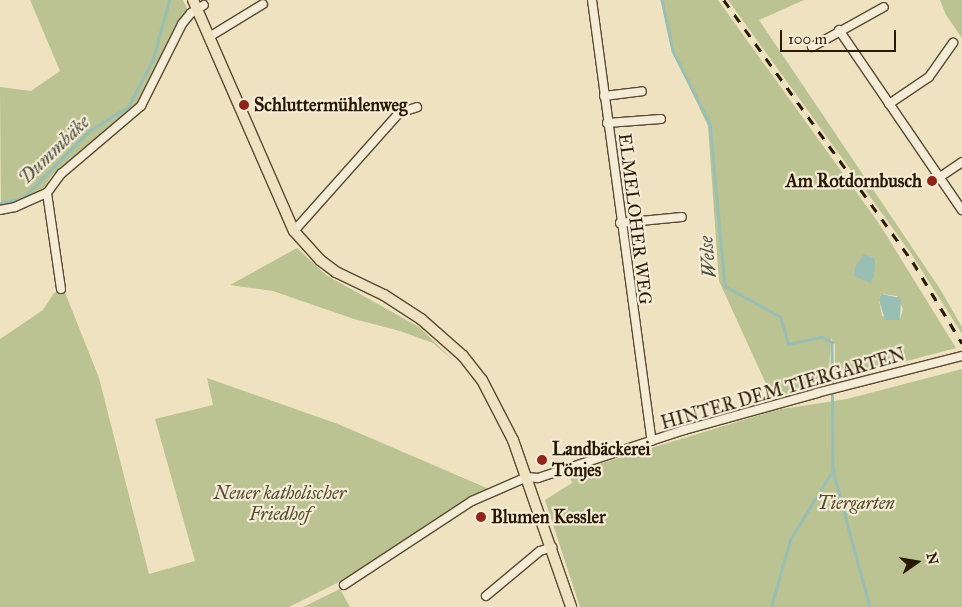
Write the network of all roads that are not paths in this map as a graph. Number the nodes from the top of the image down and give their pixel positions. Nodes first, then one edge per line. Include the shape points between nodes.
1 (592, 0) edge
2 (263, 4) dead end
3 (198, 5) edge
4 (884, 7) dead end
5 (840, 30) junction
6 (209, 37) junction
7 (952, 43) dead end
8 (812, 46) dead end
9 (642, 91) dead end
10 (604, 96) junction
11 (889, 104) junction
12 (418, 107) dead end
13 (661, 119) dead end
14 (607, 123) junction
15 (962, 162) edge
16 (940, 177) junction
17 (47, 193) junction
18 (0, 210) edge
19 (962, 210) edge
20 (682, 217) dead end
21 (620, 223) junction
22 (294, 232) junction
23 (61, 289) dead end
24 (962, 356) edge
25 (652, 441) junction
26 (527, 477) junction
27 (552, 547) junction
28 (344, 585) dead end
29 (486, 596) dead end
30 (571, 607) edge

1 - 10 street, ELMELOHER WEG
2 - 6 street
3 - 6 main road
3 - 17 street via 182,24 141,106 61,174
4 - 5 street
5 - 8 street
5 - 11 street
6 - 22 main road
7 - 11 street via 929,77
9 - 10 street
10 - 14 street, ELMELOHER WEG
11 - 16 street
12 - 22 street via 399,114
13 - 14 street
14 - 21 street, ELMELOHER WEG
15 - 16 street
16 - 19 street
17 - 18 street
17 - 23 street
20 - 21 street
21 - 25 street, ELMELOHER WEG
22 - 26 main road via 320,260 421,319 463,356 493,398
24 - 25 street, HINTER DEM TIERGARTEN via 822,391
25 - 26 street, HINTER DEM TIERGARTEN via 538,478
26 - 27 main road
26 - 28 street, HINTER DEM TIERGARTEN via 472,501
27 - 29 street via 540,551
27 - 30 main road

